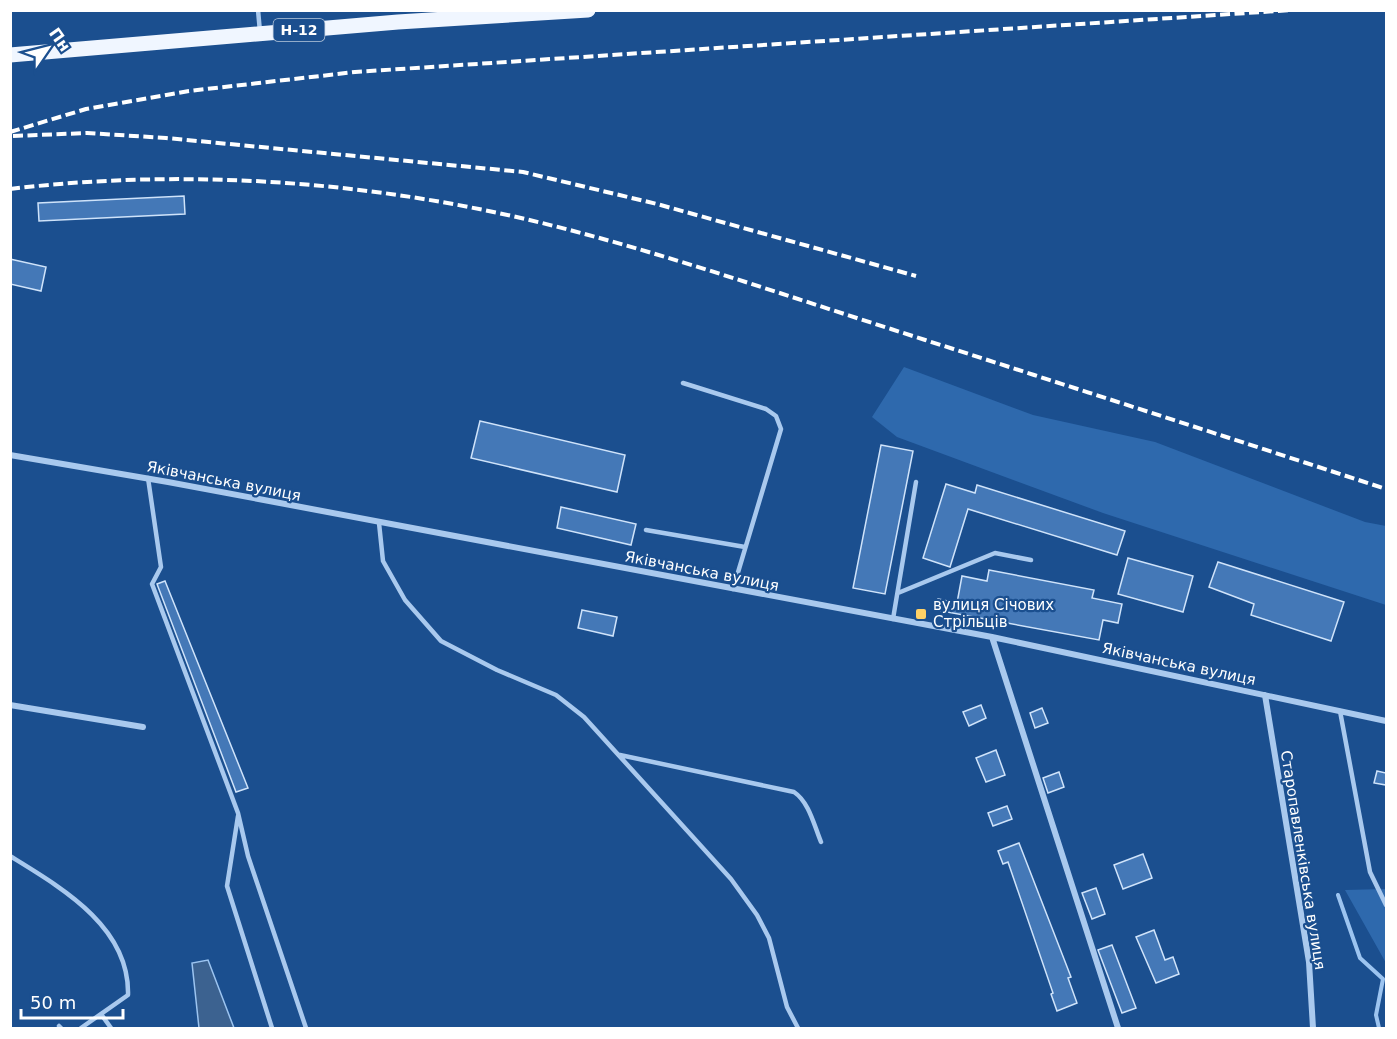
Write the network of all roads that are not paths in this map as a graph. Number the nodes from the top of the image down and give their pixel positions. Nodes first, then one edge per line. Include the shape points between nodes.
1 (258, 10) edge
2 (588, 10) edge
3 (260, 33) junction
4 (10, 55) edge
5 (683, 383) dead end
6 (10, 455) edge
7 (148, 478) junction
8 (916, 482) dead end
9 (379, 523) junction
10 (646, 530) dead end
11 (745, 547) junction
12 (1030, 560) dead end
13 (733, 589) junction
14 (898, 593) junction
15 (893, 619) junction
16 (992, 638) junction
17 (1265, 695) junction
18 (10, 705) edge
19 (1340, 711) junction
20 (1386, 721) edge
21 (143, 727) dead end
22 (620, 755) junction
23 (238, 813) junction
24 (820, 842) dead end
25 (10, 856) edge
26 (1386, 905) edge
27 (101, 1014) junction
28 (81, 1029) edge
29 (111, 1029) edge
30 (272, 1029) edge
31 (306, 1029) edge
32 (798, 1029) edge
33 (1118, 1029) edge
34 (1313, 1029) edge

1 - 3 lane
2 - 3 main road, Н-12
3 - 4 main road, Н-12
5 - 11 lane via 766,409 776,416 781,429
6 - 7 street, Яківчанська вулиця
7 - 9 street, Яківчанська вулиця
7 - 23 lane via 161,567 153,584
8 - 14 lane
9 - 13 street, Яківчанська вулиця
9 - 22 lane via 383,561 405,600 441,641 556,695 584,717
10 - 11 lane
11 - 13 lane
12 - 14 lane via 995,553
13 - 15 street, Яківчанська вулиця
14 - 15 lane
15 - 16 street, Яківчанська вулиця
16 - 17 street, Яківчанська вулиця
16 - 33 street
17 - 19 street, Яківчанська вулиця
17 - 34 street, Старопавленківська вулиця via 1309,962
18 - 21 street
19 - 20 street, Яківчанська вулиця
19 - 26 lane via 1370,872
22 - 24 lane via 794,792 805,804
22 - 32 lane via 757,915 769,938 786,1007
23 - 30 lane via 227,885
23 - 31 lane via 248,856
25 - 27 lane via 84,906 112,938 128,974 128,995
27 - 28 lane
27 - 29 lane

